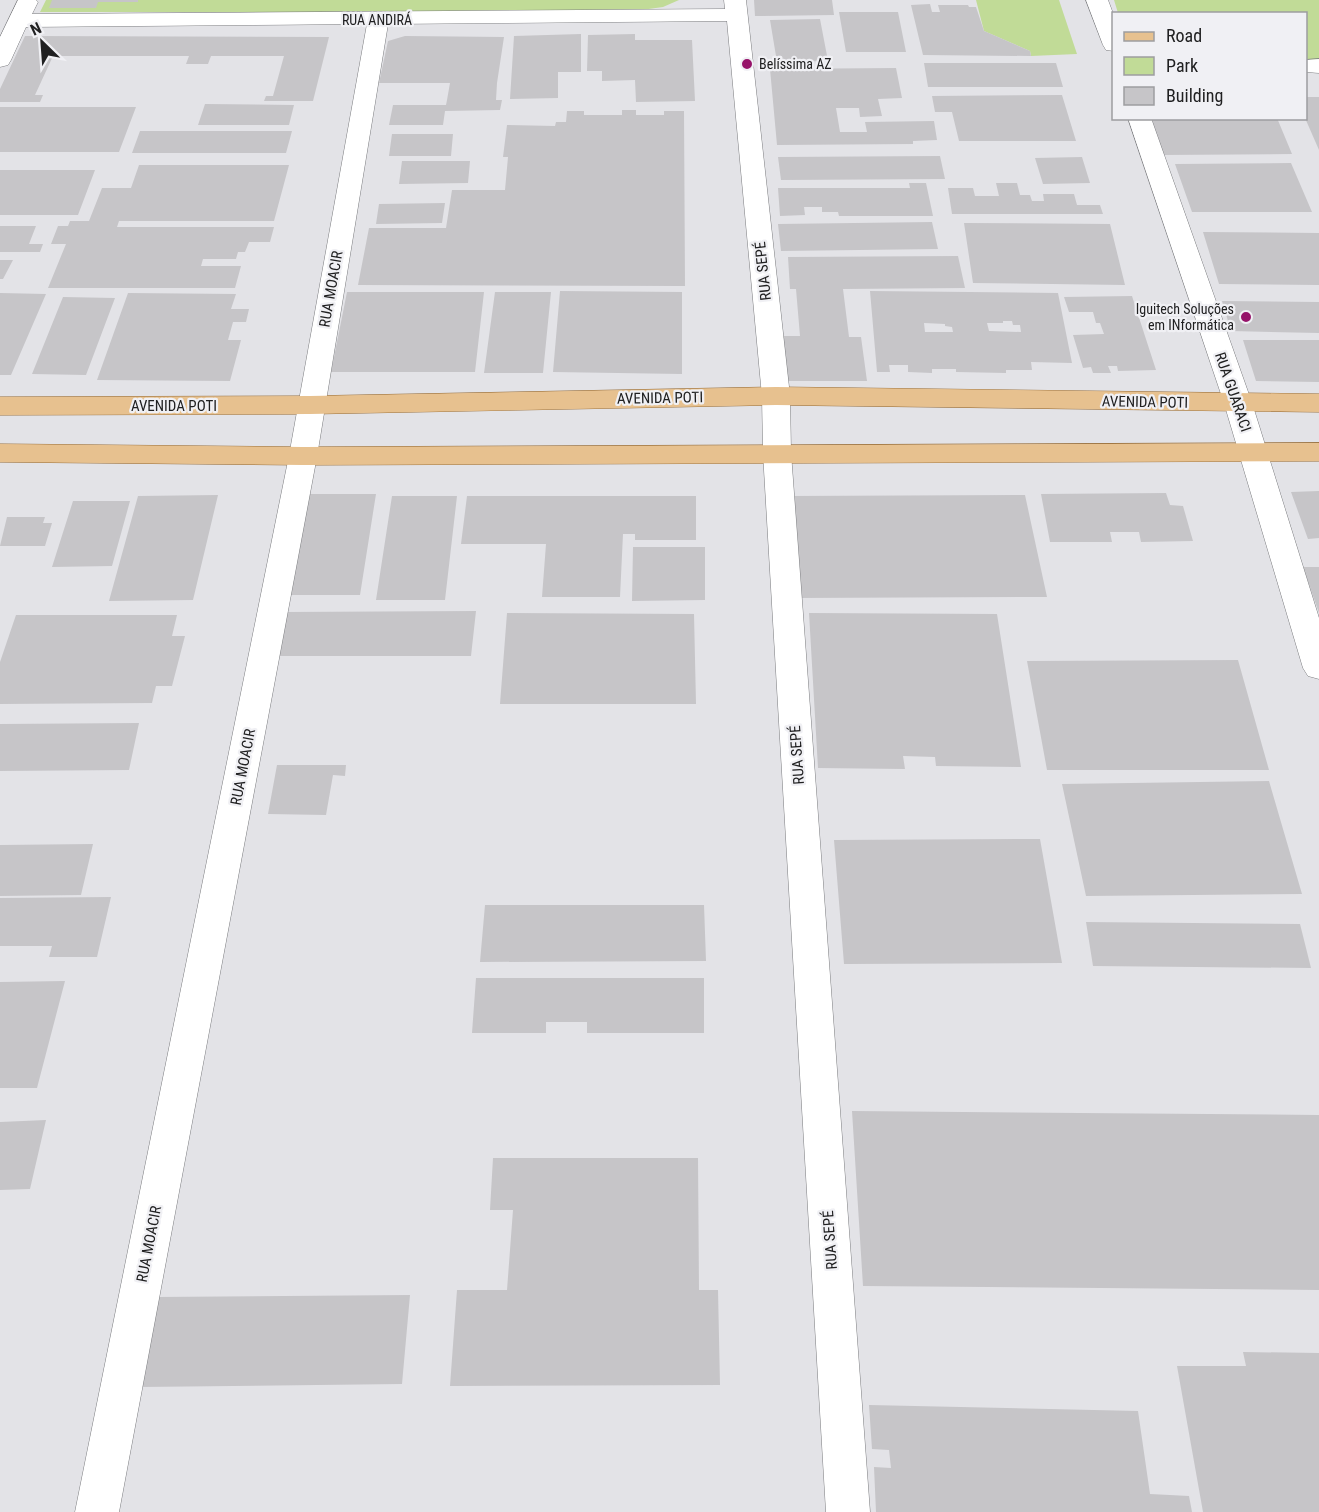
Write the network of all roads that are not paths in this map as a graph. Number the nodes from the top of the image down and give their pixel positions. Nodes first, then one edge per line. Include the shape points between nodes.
1 (27, 0) edge
2 (1097, 0) edge
3 (736, 8) edge
4 (378, 20) junction
5 (18, 21) junction
6 (1112, 42) edge
7 (0, 60) edge
8 (1140, 120) edge
9 (776, 396) junction
10 (1238, 403) junction
11 (1319, 403) edge
12 (310, 405) junction
13 (0, 406) edge
14 (1319, 452) edge
15 (0, 453) edge
16 (777, 453) junction
17 (1254, 453) junction
18 (303, 456) junction
19 (1319, 668) edge
20 (96, 1512) edge
21 (848, 1512) edge

1 - 5 street
2 - 6 street
3 - 4 street, RUA ANDIRÁ
3 - 9 street, RUA SEPÉ
4 - 5 street, RUA ANDIRÁ
4 - 12 street, RUA MOACIR
5 - 7 street
8 - 10 street, RUA GUARACI
9 - 10 main road, AVENIDA POTI
9 - 12 main road, AVENIDA POTI
9 - 16 street, RUA SEPÉ
10 - 11 main road, AVENIDA POTI
10 - 17 street, RUA GUARACI
12 - 13 main road, AVENIDA POTI
12 - 18 street, RUA MOACIR
14 - 17 main road
15 - 18 main road
16 - 17 main road
16 - 18 main road
16 - 21 street, RUA SEPÉ
17 - 19 street, RUA GUARACI
18 - 20 street, RUA MOACIR

